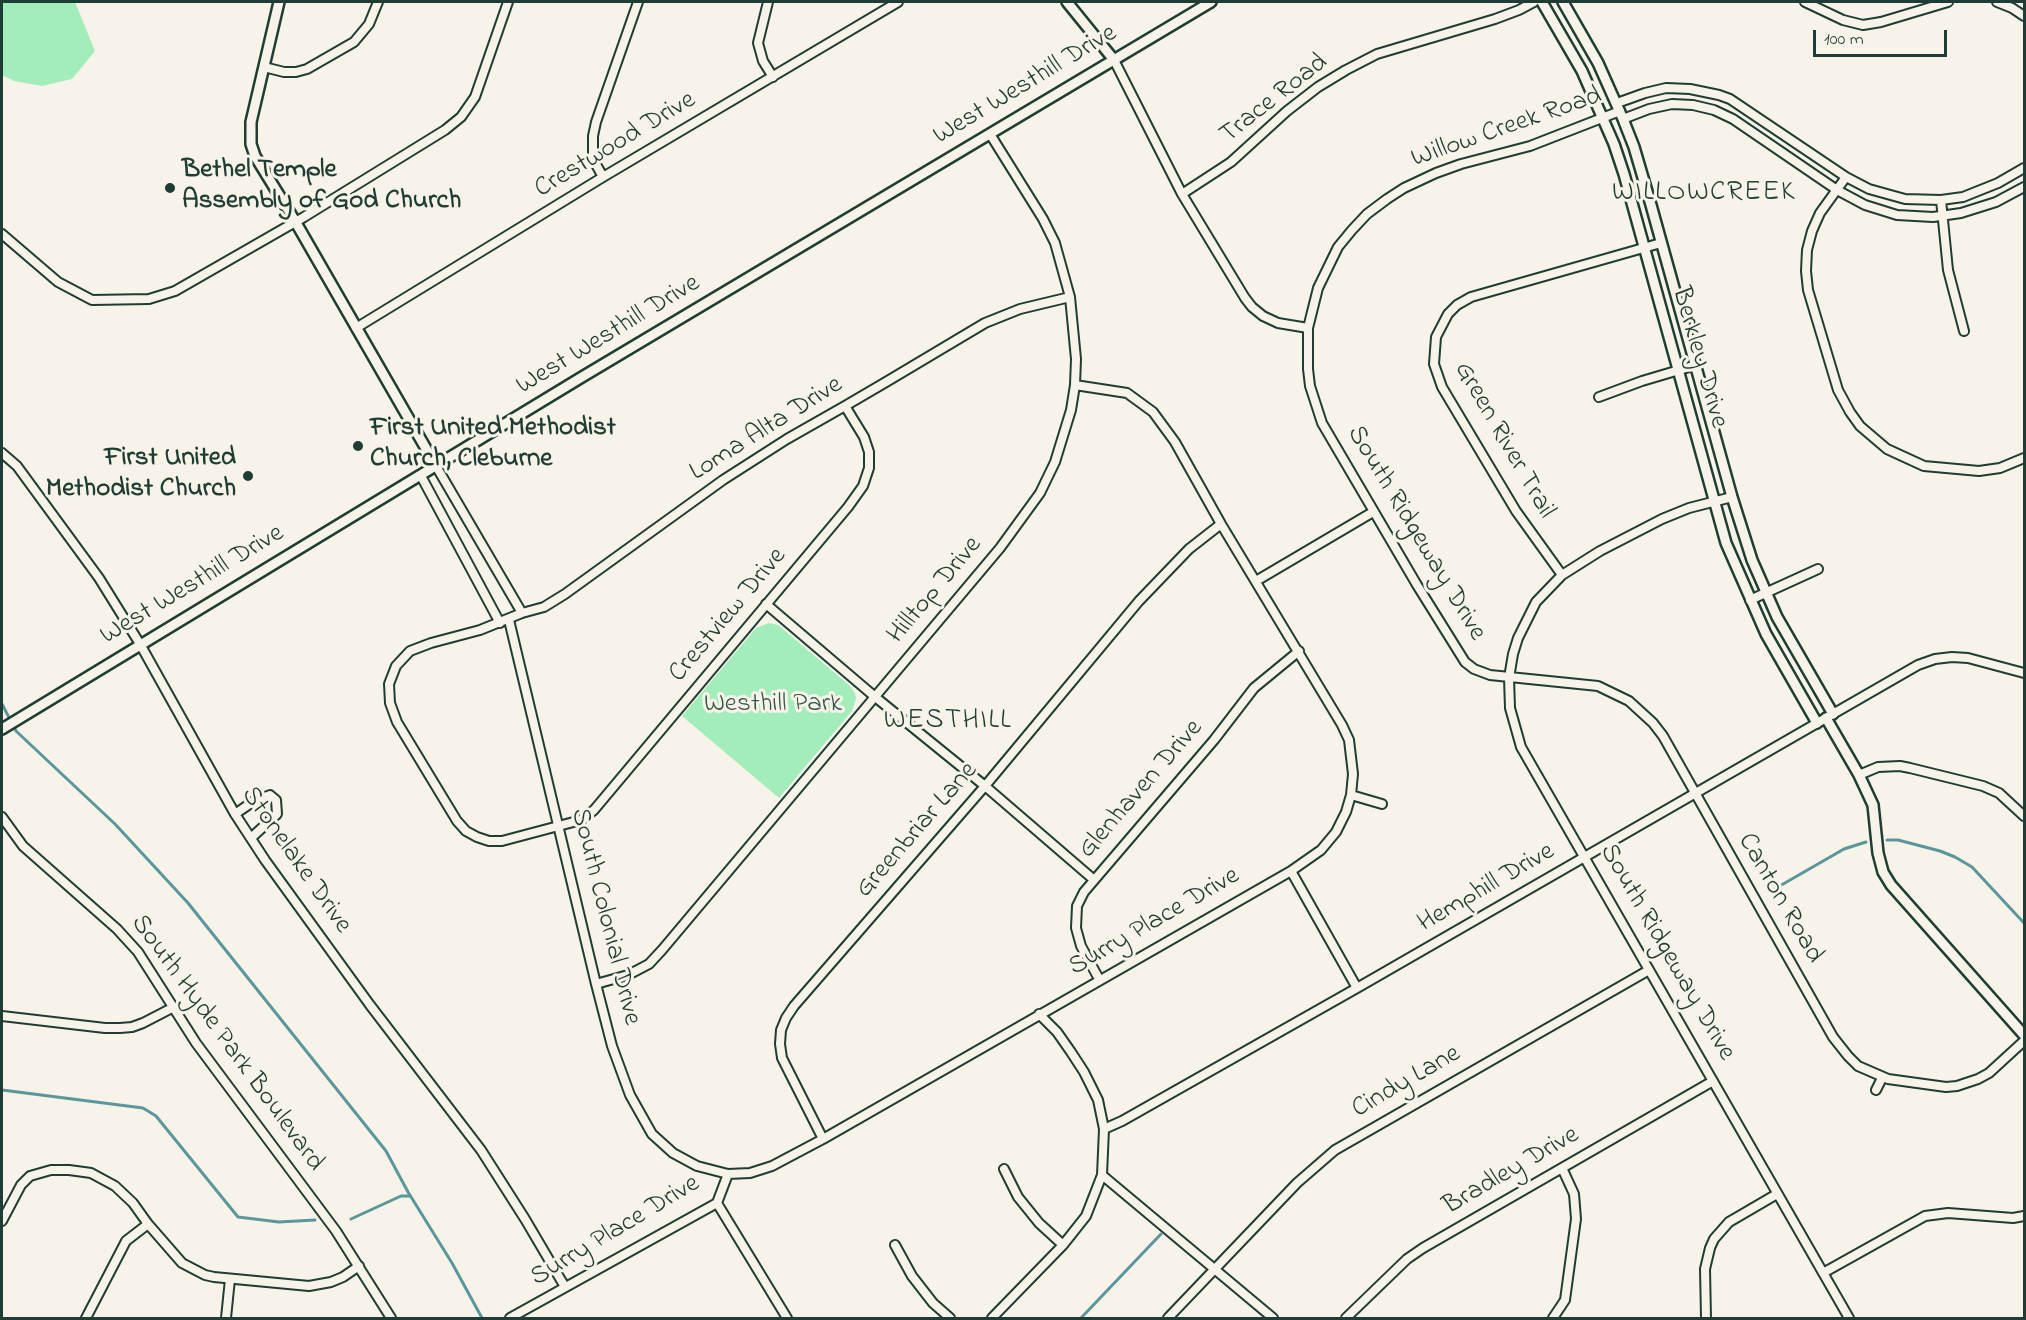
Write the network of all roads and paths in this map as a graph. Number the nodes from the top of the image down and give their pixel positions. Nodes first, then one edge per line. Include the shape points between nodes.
1 (279, 2) edge
2 (378, 2) edge
3 (508, 2) edge
4 (638, 2) edge
5 (768, 2) edge
6 (898, 2) edge
7 (1067, 2) edge
8 (1210, 2) edge
9 (1534, 2) edge
10 (1542, 2) edge
11 (1563, 2) edge
12 (1806, 2) edge
13 (1948, 2) edge
14 (1997, 2) edge
15 (1925, 4) edge
16 (2025, 16) edge
17 (1114, 60) junction
18 (264, 68) junction
19 (772, 77) junction
20 (1620, 111) junction
21 (1604, 118) junction
22 (990, 134) junction
23 (2025, 168) edge
24 (603, 177) junction
25 (1846, 177) junction
26 (2025, 187) edge
27 (1837, 190) junction
28 (1182, 194) junction
29 (1941, 200) junction
30 (1942, 216) junction
31 (295, 221) junction
32 (2, 234) edge
33 (1661, 243) junction
34 (1644, 248) junction
35 (1070, 297) junction
36 (356, 328) junction
37 (1308, 328) junction
38 (1964, 331) dead end
39 (1696, 365) junction
40 (1678, 369) junction
41 (1075, 385) junction
42 (1599, 397) dead end
43 (844, 406) junction
44 (2, 453) edge
45 (2025, 458) edge
46 (436, 466) junction
47 (421, 476) junction
48 (1732, 497) junction
49 (1715, 501) junction
50 (1373, 512) junction
51 (1221, 524) junction
52 (1818, 569) dead end
53 (1562, 575) junction
54 (1256, 581) junction
55 (1766, 592) junction
56 (1750, 600) junction
57 (766, 604) junction
58 (522, 613) junction
59 (509, 620) junction
60 (500, 623) junction
61 (140, 644) junction
62 (1299, 651) junction
63 (2025, 673) edge
64 (1509, 678) junction
65 (874, 696) junction
66 (1825, 718) junction
67 (7, 726) edge
68 (1859, 775) junction
69 (985, 786) junction
70 (1351, 795) junction
71 (1695, 795) junction
72 (1382, 804) dead end
73 (235, 814) junction
74 (2025, 816) edge
75 (2, 817) edge
76 (560, 826) junction
77 (250, 838) junction
78 (1584, 857) junction
79 (1291, 871) junction
80 (1093, 879) junction
81 (1648, 970) junction
82 (1099, 979) junction
83 (596, 984) junction
84 (1357, 988) junction
85 (172, 1008) junction
86 (1039, 1014) junction
87 (2, 1016) edge
88 (2025, 1035) edge
89 (2025, 1041) edge
90 (1881, 1078) junction
91 (1713, 1081) junction
92 (1876, 1090) dead end
93 (1104, 1129) junction
94 (823, 1139) junction
95 (1562, 1168) junction
96 (1004, 1169) dead end
97 (728, 1174) junction
98 (1102, 1175) junction
99 (1778, 1194) junction
100 (717, 1203) junction
101 (2025, 1216) edge
102 (2, 1221) edge
103 (148, 1224) junction
104 (895, 1245) dead end
105 (1063, 1245) junction
106 (359, 1266) junction
107 (1215, 1270) junction
108 (1823, 1273) junction
109 (230, 1279) junction
110 (565, 1287) junction
111 (86, 1318) edge
112 (226, 1318) edge
113 (391, 1318) edge
114 (510, 1318) edge
115 (787, 1318) edge
116 (950, 1318) edge
117 (992, 1318) edge
118 (1168, 1318) edge
119 (1273, 1318) edge
120 (1346, 1318) edge
121 (1553, 1318) edge
122 (1706, 1318) edge
123 (1849, 1318) edge

1 - 18 street
2 - 18 street via 369,24 354,42 308,69 284,72
3 - 31 street via 475,97 461,117
4 - 24 street via 593,136 593,159
5 - 19 street via 758,43
6 - 19 street, Crestwood Drive
7 - 17 street
8 - 17 street, West Westhill Drive
9 - 28 street, Trace Road via 1495,20 1377,54 1346,70 1287,111 1232,162
10 - 21 street, Berkley Drive
11 - 20 street, Berkley Drive
12 - 15 street via 1863,25
13 - 15 street
14 - 16 street
17 - 22 street, West Westhill Drive
17 - 28 street
18 - 31 street via 251,122 251,144
19 - 24 street, Crestwood Drive
20 - 21 street, Willow Creek Road
20 - 25 street, Willow Creek Road via 1645,93 1666,88 1719,95
20 - 27 street, Willow Creek Road via 1672,104 1714,110
20 - 33 street, Berkley Drive
21 - 34 street, Berkley Drive
21 - 37 street, Willow Creek Road via 1530,146 1436,173 1387,199 1367,214 1338,246 1318,288
22 - 35 street, Hilltop Drive via 1055,243
22 - 46 street, West Westhill Drive
23 - 29 street, Willow Creek Road via 1980,191
24 - 36 street, Crestwood Drive
25 - 27 street
25 - 29 street, Willow Creek Road via 1892,196
26 - 30 street, Willow Creek Road via 1979,208
27 - 30 street, Willow Creek Road via 1865,205 1897,215
27 - 45 street via 1812,231 1807,250 1808,290 1838,390 1860,426 1887,449 1924,466 1979,471
28 - 37 street via 1252,308 1278,323
29 - 30 street
30 - 38 street via 1948,270
31 - 32 street via 175,291 131,301 92,300 58,282
31 - 36 street
33 - 34 street, Green River Trail
33 - 39 street, Berkley Drive
34 - 40 street, Berkley Drive
34 - 53 street, Green River Trail via 1471,297 1448,314 1436,337 1434,364 1442,387 1516,511
35 - 41 street, Hilltop Drive
35 - 43 street, Loma Alta Drive via 1004,314
36 - 46 street
37 - 50 street, South Ridgeway Drive via 1308,369 1315,404
39 - 40 street
39 - 48 street, Berkley Drive
40 - 42 street
40 - 49 street, Berkley Drive
41 - 51 street, Surry Place Drive via 1126,393 1153,412 1175,442
41 - 65 street, Hilltop Drive via 1066,429 1040,493 1000,548
43 - 57 street, Crestview Drive via 869,452 870,468 863,486
43 - 58 street, Loma Alta Drive via 723,480 565,594 544,607
44 - 61 street, Stonelake Drive via 17,466 99,578
46 - 47 street, West Westhill Drive
46 - 58 street
47 - 60 street
47 - 61 street, West Westhill Drive
48 - 49 street
48 - 55 street, Berkley Drive
49 - 53 street via 1662,519
49 - 56 street, Berkley Drive via 1726,543
50 - 54 street
50 - 64 street, South Ridgeway Drive via 1465,662 1490,675
51 - 54 street, Surry Place Drive
51 - 69 street, Greenbriar Lane via 1189,549 1139,601
52 - 55 street
53 - 64 street via 1536,602 1526,619 1512,654
54 - 62 street, Surry Place Drive
55 - 56 street
55 - 66 street, Berkley Drive
56 - 66 street, Berkley Drive via 1766,634
57 - 65 street
57 - 76 street, Crestview Drive via 594,810 581,820
58 - 59 street, Loma Alta Drive
59 - 60 street, Loma Alta Drive
59 - 76 street, South Colonial Drive
60 - 76 street, Crestview Drive via 410,651 396,666 389,684 390,703 397,722 466,831 502,842
61 - 67 street, West Westhill Drive
61 - 73 street, Stonelake Drive
62 - 70 street, Surry Place Drive via 1349,740
62 - 80 street, Glenhaven Drive via 1254,688
63 - 66 street, Hemphill Drive via 1968,658 1935,659
64 - 71 street, Canton Road via 1598,686 1629,701 1662,736
64 - 78 street, South Ridgeway Drive via 1510,708 1521,747
65 - 69 street
65 - 83 street, Hilltop Drive via 649,964
66 - 68 street, Berkley Drive
66 - 71 street, Hemphill Drive
68 - 74 street via 1878,767 1900,766 1983,786 1999,793
68 - 88 street, Berkley Drive via 1873,804 1878,853 1891,885
69 - 80 street
69 - 94 street, Greenbriar Lane via 786,1017 781,1037 782,1058
70 - 72 street
70 - 79 street, Surry Place Drive via 1336,832 1321,850
71 - 78 street, Hemphill Drive
71 - 90 street, Canton Road via 1840,1047 1858,1066
73 - 77 street, Stonelake Drive
73 - 77 street via 270,795 276,800 277,814
75 - 85 street, South Hyde Park Boulevard via 23,846 117,928 138,952
76 - 83 street, South Colonial Drive
77 - 110 street, Stonelake Drive via 481,1150
78 - 81 street, South Ridgeway Drive
78 - 84 street, Hemphill Drive
79 - 82 street, Surry Place Drive
79 - 84 street
80 - 82 street, Glenhaven Drive via 1077,906 1076,928
81 - 91 street, South Ridgeway Drive
81 - 107 street, Cindy Lane via 1335,1150 1297,1183
82 - 86 street, Surry Place Drive
83 - 97 street, South Colonial Drive via 620,1072 652,1134 681,1158
84 - 93 street, Hemphill Drive
85 - 87 street via 132,1028
85 - 106 street, South Hyde Park Boulevard
86 - 93 street via 1057,1032 1084,1072 1098,1100
86 - 94 street, Surry Place Drive
89 - 90 street, Canton Road via 1989,1073 1968,1083 1947,1087
90 - 92 street
91 - 95 street, Bradley Drive
91 - 99 street, South Ridgeway Drive
93 - 98 street
94 - 97 street, Surry Place Drive via 772,1166
95 - 120 street, Bradley Drive via 1407,1259
95 - 121 street via 1575,1194 1576,1218 1566,1294
96 - 105 street via 1018,1197
97 - 100 street, Surry Place Drive
98 - 105 street via 1086,1216
98 - 107 street
99 - 108 street, South Ridgeway Drive
99 - 122 street via 1729,1222 1714,1239 1705,1269
100 - 110 street, Surry Place Drive
100 - 115 street
101 - 108 street via 1925,1216
102 - 103 street via 30,1176 62,1169 104,1179 125,1195
103 - 109 street via 182,1263 205,1275
103 - 111 street via 126,1241
104 - 116 street via 912,1276
105 - 117 street
106 - 109 street via 331,1282 309,1286
106 - 113 street, South Hyde Park Boulevard
107 - 118 street, Cindy Lane
107 - 119 street
108 - 123 street, South Ridgeway Drive
109 - 112 street
110 - 114 street, Surry Place Drive

